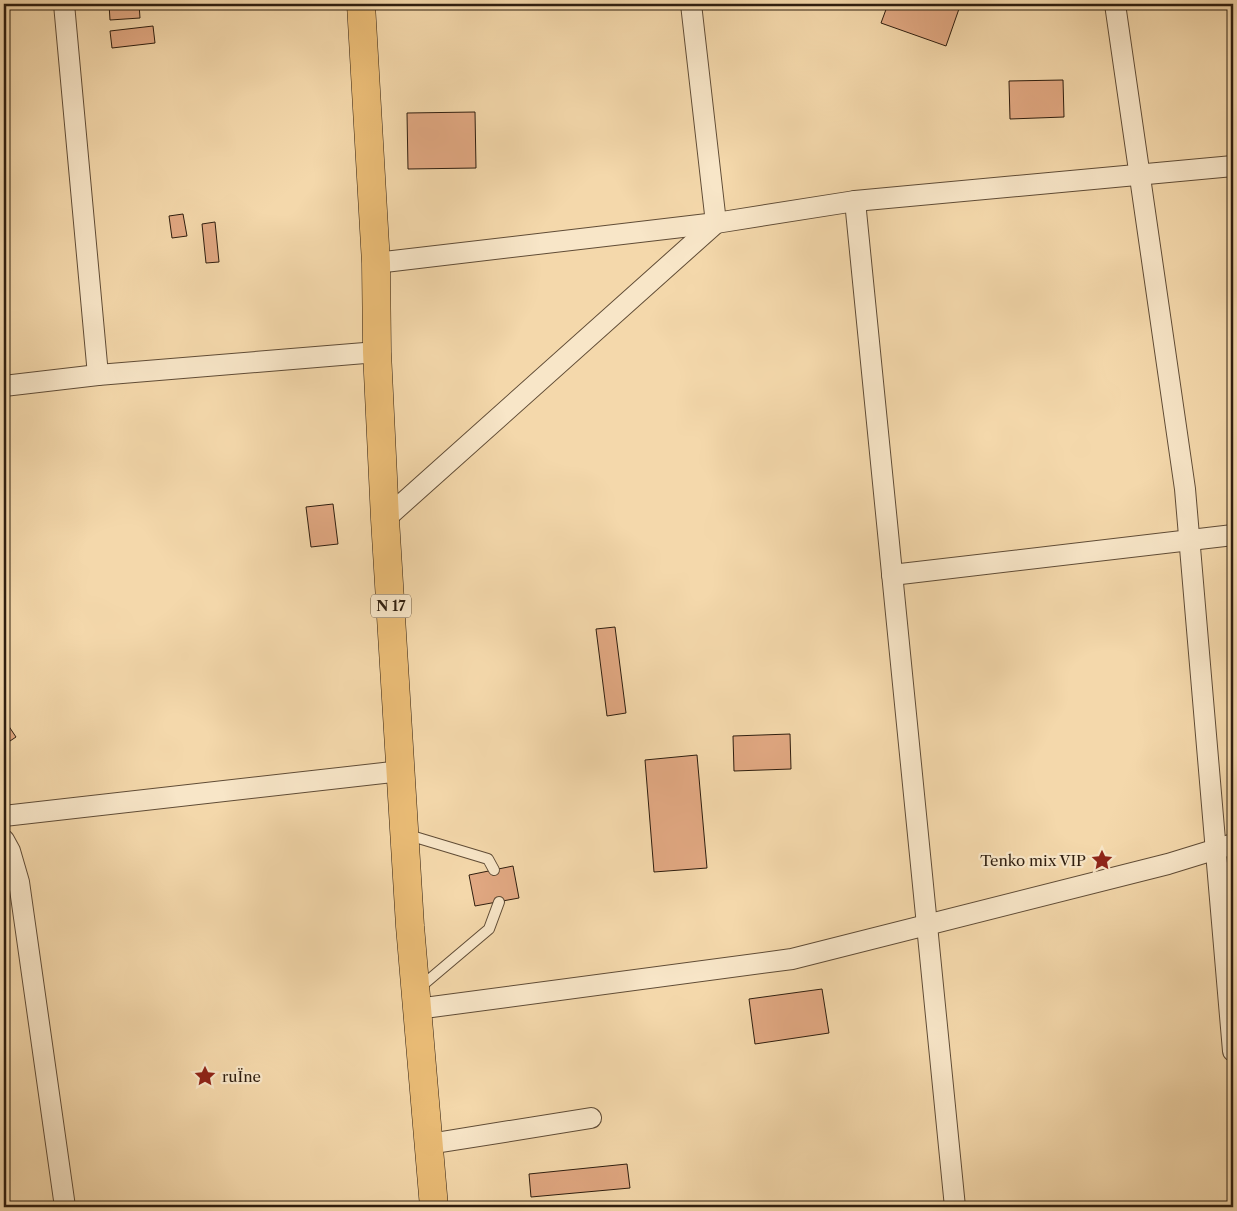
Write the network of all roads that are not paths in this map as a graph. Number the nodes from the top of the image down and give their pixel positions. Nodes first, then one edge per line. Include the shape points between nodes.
1 (64, 4) edge
2 (361, 4) edge
3 (691, 4) edge
4 (1115, 4) edge
5 (1233, 166) edge
6 (1140, 175) junction
7 (855, 201) junction
8 (716, 223) junction
9 (376, 263) junction
10 (377, 352) junction
11 (98, 375) junction
12 (4, 386) edge
13 (385, 519) junction
14 (1233, 535) edge
15 (1189, 540) junction
16 (892, 575) junction
17 (401, 771) junction
18 (4, 816) edge
19 (404, 834) junction
20 (4, 840) edge
21 (1225, 847) edge
22 (494, 870) dead end
23 (499, 902) dead end
24 (926, 925) junction
25 (416, 1000) junction
26 (1233, 1051) edge
27 (591, 1118) dead end
28 (429, 1144) junction
29 (66, 1207) edge
30 (434, 1207) edge
31 (954, 1207) edge

1 - 11 street
2 - 9 main road, N 17
3 - 8 street
4 - 6 street
5 - 6 street
6 - 7 street
6 - 15 street via 1185,489
7 - 8 street
7 - 16 street
8 - 9 street
8 - 13 street
9 - 10 main road, N 17
10 - 11 street
10 - 13 main road, N 17
11 - 12 street
13 - 17 main road, N 17
14 - 15 street
15 - 16 street
15 - 21 street
16 - 24 street
17 - 18 street
17 - 19 main road, N 17
19 - 22 lane via 488,859
19 - 25 main road, N 17
20 - 29 street via 18,882
21 - 24 street
21 - 26 street
23 - 25 lane via 489,929
24 - 25 street via 792,959
24 - 31 street
25 - 28 main road, N 17
27 - 28 street
28 - 30 main road, N 17

